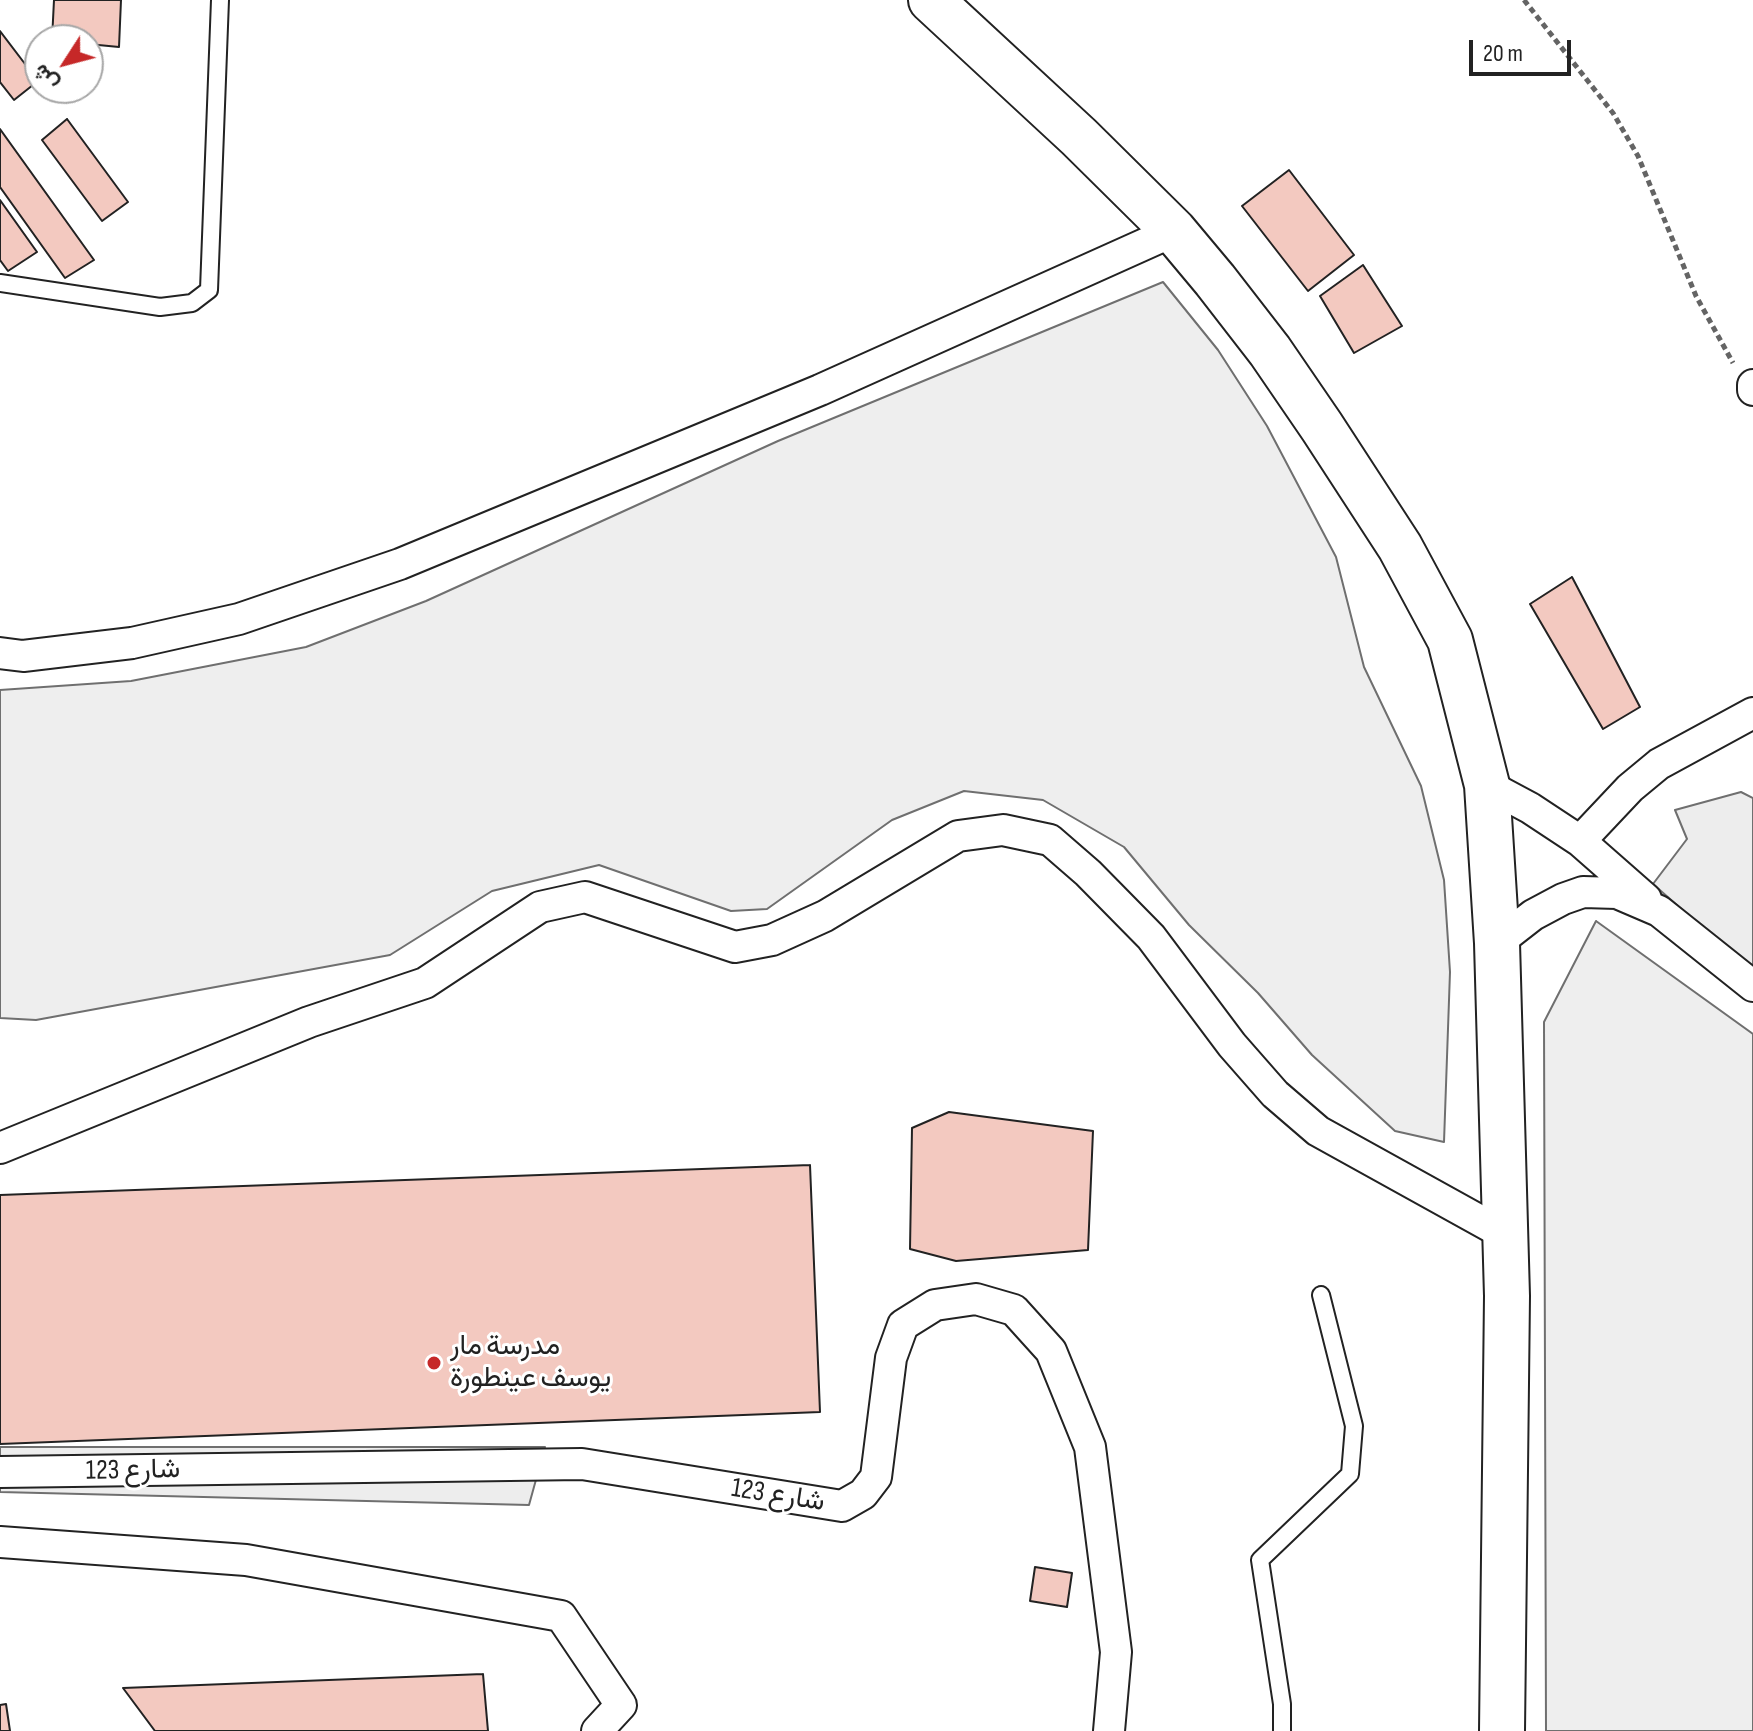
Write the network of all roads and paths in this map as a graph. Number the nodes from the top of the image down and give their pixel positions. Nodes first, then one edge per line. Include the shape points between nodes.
1 (220, 0) edge
2 (931, 0) edge
3 (1524, 0) edge
4 (1174, 231) junction
5 (0, 283) edge
6 (1752, 386) edge
7 (0, 653) edge
8 (1753, 713) edge
9 (1487, 785) junction
10 (1580, 841) junction
11 (1659, 911) junction
12 (1497, 943) junction
13 (1753, 986) edge
14 (0, 1148) edge
15 (1504, 1234) junction
16 (1321, 1295) dead end
17 (0, 1472) edge
18 (0, 1542) edge
19 (597, 1731) edge
20 (1109, 1731) edge
21 (1282, 1731) edge
22 (1502, 1731) edge

1 - 5 lane via 209,290 192,303 160,307
2 - 4 highway
3 - 6 path via 1613,113 1638,156 1718,341
4 - 7 street via 820,390 400,564 239,619 132,643 23,656
4 - 9 highway via 1270,351 1400,547 1450,640
8 - 10 street via 1659,764
9 - 10 street
9 - 12 highway
10 - 11 street
11 - 12 street via 1617,893 1583,892 1533,915
11 - 13 street
12 - 15 highway
14 - 15 street via 309,1022 425,983 540,907 585,897 735,947 772,940 825,916 958,836 1003,830 1050,840 1088,873 1151,937 1275,1094 1318,1131
15 - 22 highway
16 - 21 lane via 1354,1426 1350,1474 1260,1560
17 - 20 street, شارع 123 via 582,1464 842,1506 863,1494 876,1477 891,1358 903,1325 935,1305 976,1299 1014,1310 1051,1351 1090,1447 1116,1652
18 - 19 street via 246,1560 561,1616 621,1705

